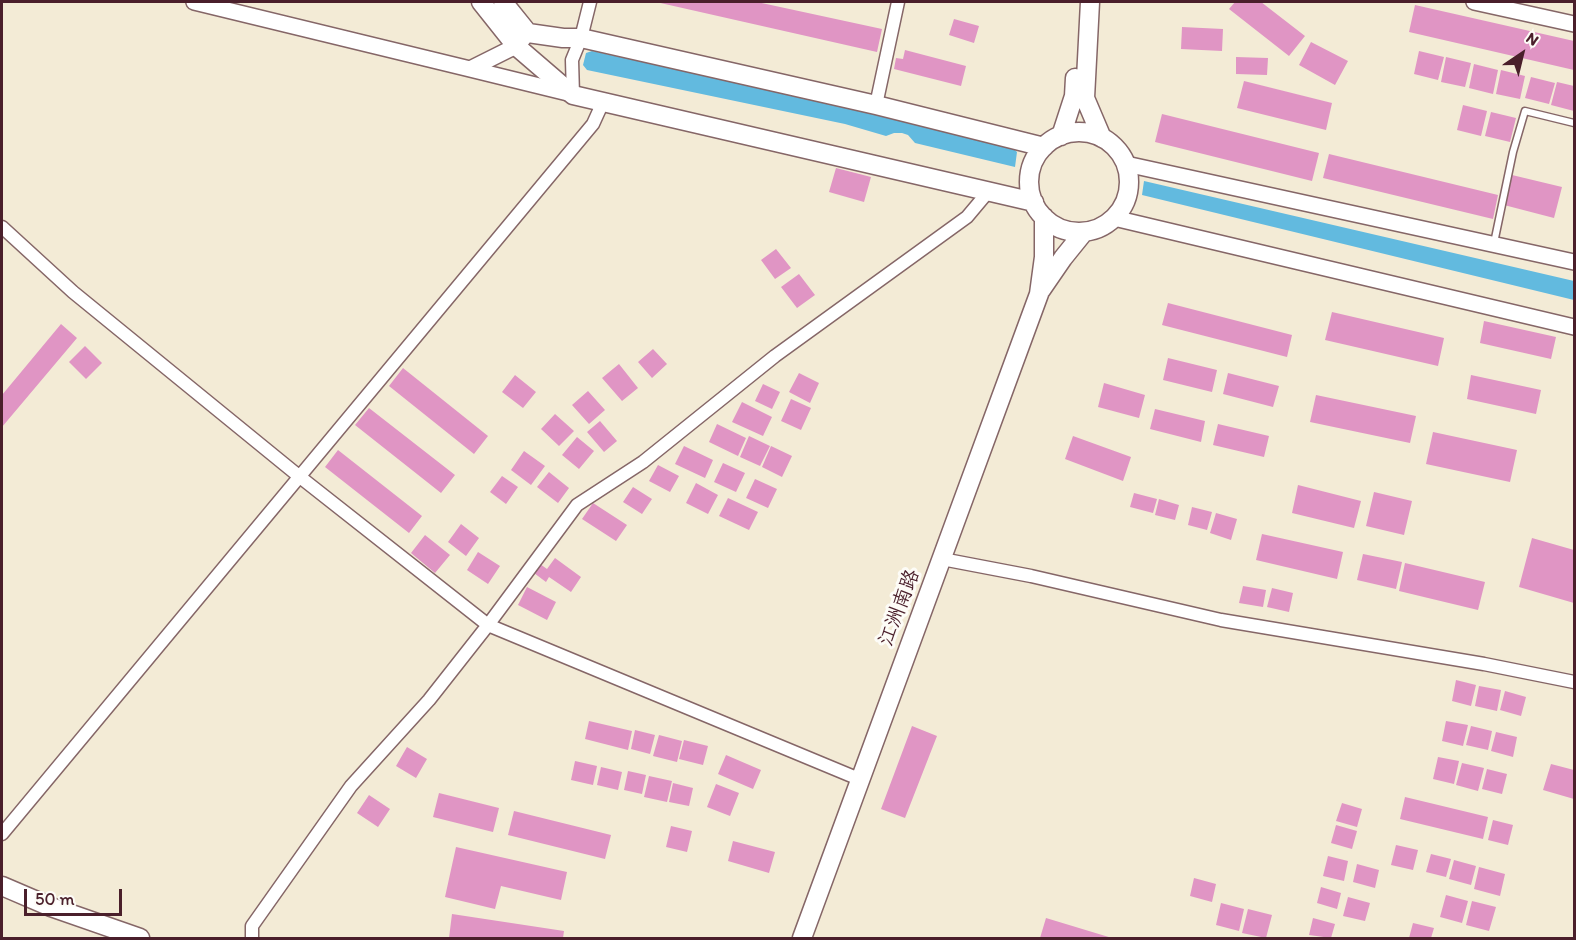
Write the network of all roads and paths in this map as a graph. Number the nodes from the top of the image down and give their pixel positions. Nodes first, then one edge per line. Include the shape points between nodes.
1 (194, 2) edge
2 (481, 2) edge
3 (503, 2) edge
4 (590, 2) edge
5 (898, 2) edge
6 (1079, 2) edge
7 (1090, 2) edge
8 (1474, 2) edge
9 (1575, 24) edge
10 (581, 38) junction
11 (522, 40) junction
12 (470, 69) junction
13 (573, 95) junction
14 (603, 102) junction
15 (876, 105) junction
16 (1575, 123) edge
17 (1061, 136) junction
18 (1102, 138) junction
19 (1044, 147) junction
20 (1126, 164) junction
21 (988, 192) junction
22 (1039, 210) junction
23 (1114, 218) junction
24 (2, 227) edge
25 (1084, 232) junction
26 (1494, 243) junction
27 (1575, 262) edge
28 (1039, 294) junction
29 (1575, 327) edge
30 (300, 477) junction
31 (942, 559) junction
32 (488, 625) junction
33 (1575, 682) edge
34 (859, 779) junction
35 (2, 834) edge
36 (2, 886) edge
37 (2, 898) edge
38 (101, 939) edge
39 (140, 939) edge
40 (252, 939) edge
41 (802, 939) edge

1 - 12 street
2 - 11 main road
3 - 11 main road
4 - 10 street
5 - 15 street
6 - 17 main road via 1074,96
7 - 18 main road via 1085,98
8 - 9 street
10 - 11 main road
10 - 13 street via 572,60
10 - 15 main road
11 - 12 street
11 - 13 main road
12 - 13 street
13 - 14 main road
14 - 21 main road
14 - 30 street via 593,124
15 - 19 main road
16 - 26 lane via 1525,111
17 - 18 main road via 1082,133
17 - 19 main road
18 - 20 main road via 1120,153
19 - 22 main road via 1030,174
20 - 23 main road via 1127,199
20 - 26 street
21 - 22 main road
21 - 32 street via 968,217 774,356 643,462 577,505
22 - 25 main road via 1063,229
22 - 28 main road via 1044,256
23 - 25 main road
23 - 29 street
24 - 30 street via 73,292
25 - 28 main road
26 - 27 street
28 - 31 main road, 江洲南路
30 - 32 street
30 - 35 street
31 - 33 street via 1221,620
31 - 34 main road, 江洲南路
32 - 34 street
32 - 40 street via 429,700 351,786 252,926
34 - 41 main road, 江洲南路
36 - 39 main road
37 - 38 main road

